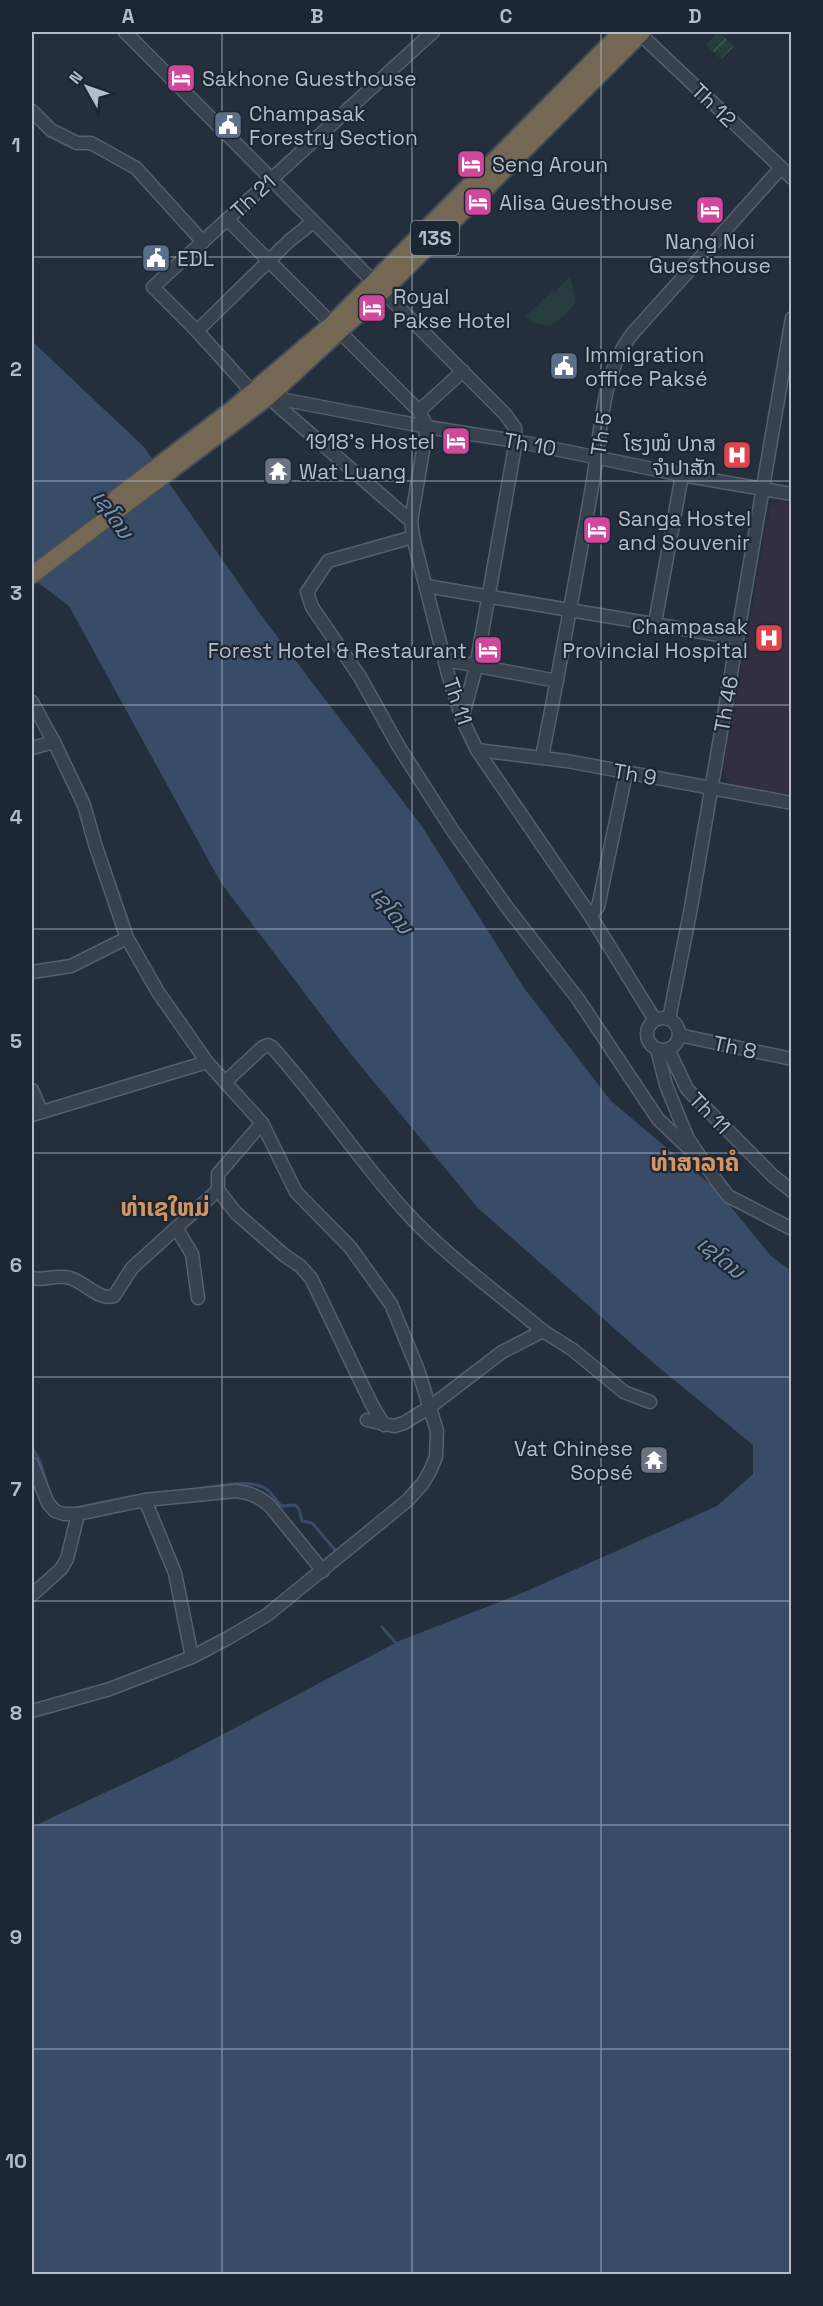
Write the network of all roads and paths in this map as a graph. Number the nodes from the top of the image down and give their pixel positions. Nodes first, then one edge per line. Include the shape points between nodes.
1 (125, 32) edge
2 (433, 32) edge
3 (622, 32) edge
4 (640, 32) edge
5 (32, 111) edge
6 (780, 169) junction
7 (272, 178) junction
8 (792, 178) edge
9 (228, 220) junction
10 (313, 222) junction
11 (203, 242) junction
12 (268, 262) junction
13 (379, 287) junction
14 (792, 318) edge
15 (335, 329) junction
16 (196, 331) junction
17 (788, 358) edge
18 (463, 371) junction
19 (261, 395) junction
20 (419, 411) junction
21 (427, 427) junction
22 (216, 430) junction
23 (516, 441) junction
24 (598, 456) junction
25 (682, 475) junction
26 (763, 489) junction
27 (792, 494) edge
28 (411, 521) junction
29 (413, 537) junction
30 (32, 563) edge
31 (32, 575) edge
32 (426, 586) junction
33 (487, 597) junction
34 (570, 609) junction
35 (655, 623) junction
36 (737, 638) junction
37 (446, 660) junction
38 (476, 667) junction
39 (557, 681) junction
40 (32, 702) edge
41 (462, 719) junction
42 (54, 741) junction
43 (32, 748) edge
44 (477, 750) junction
45 (542, 757) junction
46 (626, 773) junction
47 (710, 787) junction
48 (792, 803) edge
49 (590, 915) junction
50 (127, 938) junction
51 (32, 972) edge
52 (669, 1019) junction
53 (655, 1020) junction
54 (679, 1035) junction
55 (663, 1049) junction
56 (792, 1059) edge
57 (207, 1062) junction
58 (225, 1082) junction
59 (32, 1090) edge
60 (36, 1113) edge
61 (262, 1123) junction
62 (705, 1164) junction
63 (218, 1190) junction
64 (792, 1191) edge
65 (177, 1228) junction
66 (792, 1229) edge
67 (32, 1278) edge
68 (198, 1298) dead end
69 (543, 1331) junction
70 (650, 1402) dead end
71 (430, 1407) junction
72 (367, 1420) dead end
73 (384, 1425) junction
74 (32, 1464) edge
75 (145, 1500) junction
76 (78, 1514) junction
77 (324, 1571) junction
78 (32, 1594) edge
79 (192, 1657) junction
80 (32, 1711) edge

1 - 7 street
2 - 7 street, Th 21
3 - 13 highway, 13S via 474,180
4 - 6 street, Th 12
4 - 13 highway, 13S
5 - 11 street via 51,130 78,143 91,143 136,168
6 - 8 street, Th 12
6 - 24 street, Th 5 via 623,345 606,397
7 - 9 street, Th 21
7 - 10 street
9 - 11 street, Th 21
9 - 12 street
10 - 12 street
10 - 13 street
11 - 16 street, Th 21 via 153,287
12 - 15 street
12 - 16 street
13 - 15 highway, 13S
13 - 18 street
14 - 17 street, Th 46
15 - 19 highway, 13S
15 - 20 street
16 - 19 street
17 - 26 street, Th 46
18 - 20 street
18 - 23 street via 506,414 515,428
19 - 21 street, Th 10
19 - 22 highway, 13S
19 - 28 street
20 - 21 street
21 - 23 street, Th 10
21 - 28 street, Th 11
22 - 30 highway, 13S
22 - 31 highway, 13S
23 - 24 street, Th 10
23 - 33 street
24 - 25 street, Th 10
24 - 34 street, Th 5
25 - 26 street, Th 10
25 - 35 street
26 - 27 street, Th 10
26 - 36 street, Th 46
28 - 29 street, Th 11
29 - 32 street, Th 11
29 - 62 street via 328,561 308,592 312,607 360,677 451,828 506,906 578,999 658,1119
32 - 33 street
32 - 37 street, Th 11
33 - 34 street
33 - 38 street
34 - 35 street
34 - 39 street, Th 5
35 - 36 street
36 - 47 street, Th 46
37 - 38 street
37 - 41 street, Th 11
38 - 39 street
38 - 41 street
39 - 45 street, Th 5
40 - 42 street
41 - 44 street, Th 11
42 - 43 street
42 - 50 street via 84,805
44 - 45 street, Th 9
44 - 49 street, Th 11
45 - 46 street, Th 9
46 - 47 street, Th 9
46 - 49 street via 598,908
47 - 48 street, Th 9
47 - 52 street, Th 46
49 - 53 street, Th 11
50 - 51 street via 71,966
50 - 57 street via 158,992
52 - 53 street
52 - 54 street via 676,1024
53 - 55 street via 647,1036 652,1046
54 - 55 street via 677,1042
54 - 56 street, Th 8
55 - 62 street via 670,1096 688,1139
55 - 64 street, Th 11 via 687,1089 772,1176
57 - 58 street
57 - 60 street
58 - 61 street
58 - 69 street via 263,1047 272,1047 412,1218 435,1242
59 - 60 street
61 - 63 street via 218,1174
61 - 71 street via 296,1192 350,1247 391,1304
62 - 66 street via 728,1196
63 - 65 street
63 - 73 street via 236,1213 311,1278
65 - 67 street via 132,1269 109,1298 69,1277
65 - 68 street via 192,1254
69 - 70 street via 624,1392
69 - 71 street via 502,1352
71 - 73 street via 404,1423
71 - 77 street via 437,1431 436,1457 423,1484
72 - 73 street
74 - 76 street via 55,1511
75 - 76 street
75 - 77 street via 250,1493 270,1506
75 - 79 street via 175,1573
76 - 78 street via 61,1569
77 - 79 street via 267,1615
79 - 80 street via 110,1689

